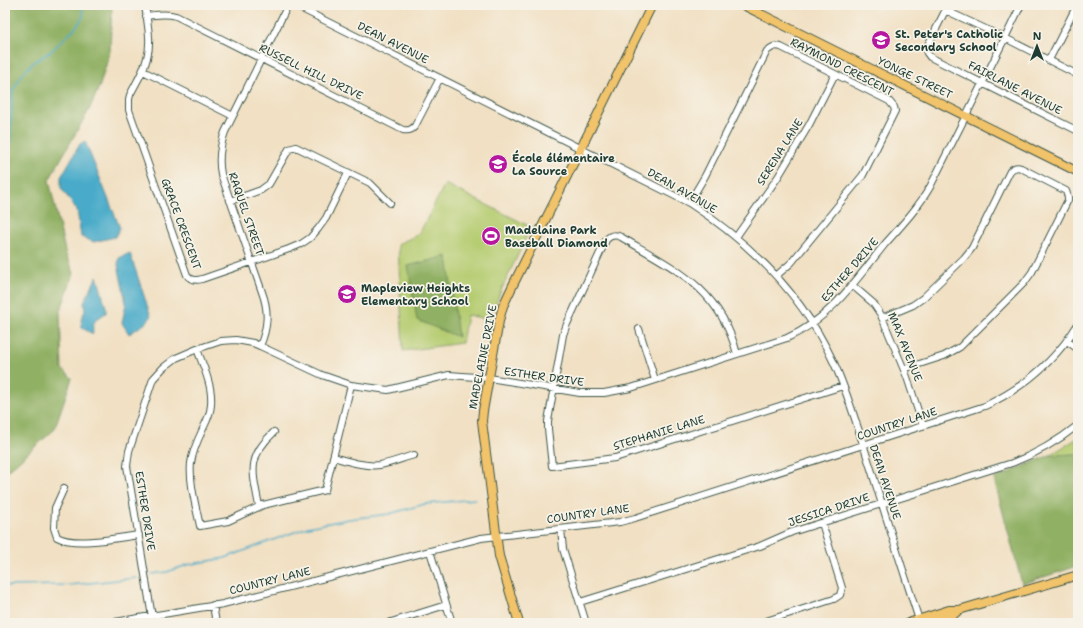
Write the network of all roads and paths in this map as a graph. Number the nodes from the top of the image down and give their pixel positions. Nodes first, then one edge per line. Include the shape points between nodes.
1 (144, 5) edge
2 (288, 5) edge
3 (294, 5) edge
4 (652, 5) edge
5 (743, 5) edge
6 (1021, 5) edge
7 (1077, 5) edge
8 (947, 8) edge
9 (146, 16) junction
10 (1005, 38) junction
11 (261, 59) junction
12 (1049, 60) junction
13 (143, 70) junction
14 (835, 74) junction
15 (1078, 75) edge
16 (440, 78) junction
17 (982, 82) junction
18 (966, 115) junction
19 (233, 116) junction
20 (1078, 131) edge
21 (581, 148) junction
22 (1078, 172) edge
23 (348, 173) junction
24 (230, 201) junction
25 (390, 203) dead end
26 (689, 203) junction
27 (736, 237) junction
28 (252, 262) junction
29 (776, 276) junction
30 (852, 285) junction
31 (882, 318) junction
32 (812, 324) junction
33 (1078, 324) edge
34 (639, 329) dead end
35 (1067, 341) junction
36 (260, 346) junction
37 (197, 349) junction
38 (1078, 349) edge
39 (737, 354) junction
40 (904, 369) junction
41 (489, 378) junction
42 (655, 380) junction
43 (351, 385) junction
44 (843, 386) junction
45 (553, 389) junction
46 (923, 426) junction
47 (1078, 426) edge
48 (274, 432) dead end
49 (863, 445) junction
50 (414, 455) dead end
51 (333, 457) junction
52 (64, 488) dead end
53 (882, 504) junction
54 (259, 506) junction
55 (822, 523) junction
56 (561, 529) junction
57 (139, 536) junction
58 (497, 536) junction
59 (430, 551) junction
60 (1078, 575) edge
61 (580, 602) junction
62 (213, 605) junction
63 (446, 605) junction
64 (959, 610) junction
65 (152, 616) junction
66 (919, 620) junction
67 (109, 623) edge
68 (154, 623) edge
69 (216, 623) edge
70 (388, 623) edge
71 (452, 623) edge
72 (520, 623) edge
73 (586, 623) edge
74 (760, 623) edge
75 (908, 623) edge
76 (930, 623) edge

1 - 9 street, GRACE CRESCENT
2 - 11 street, RAQUEL STREET
3 - 16 street, DEAN AVENUE
4 - 21 main road, MADELAINE DRIVE
5 - 18 main road, YONGE STREET
6 - 10 street, ESTHER DRIVE
7 - 12 street
8 - 10 street
8 - 17 street, FAIRLANE AVENUE via 926,49 927,54
9 - 11 street, RUSSELL HILL DRIVE via 176,16
9 - 13 street, GRACE CRESCENT via 150,44
10 - 12 street
10 - 17 street, ESTHER DRIVE
11 - 16 street, RUSSELL HILL DRIVE via 407,131 416,126
11 - 19 street, RAQUEL STREET
12 - 15 street
13 - 19 street
13 - 28 street, GRACE CRESCENT via 130,95 129,110 188,275 197,280
14 - 26 street, RAYMOND CRESCENT via 781,47 769,49
14 - 27 street, SERENA LANE via 809,126 778,177
14 - 29 street, RAYMOND CRESCENT via 889,101 895,111 863,176 791,263
16 - 21 street, DEAN AVENUE
17 - 18 street, ESTHER DRIVE
17 - 20 street, FAIRLANE AVENUE
18 - 22 main road, YONGE STREET
18 - 30 street, ESTHER DRIVE via 916,208
19 - 24 street, RAQUEL STREET via 222,140 219,154 221,174
21 - 26 street, DEAN AVENUE
21 - 41 main road, MADELAINE DRIVE via 503,306
23 - 24 street via 299,148 292,147 269,184 261,190
23 - 25 street via 370,183
23 - 28 street, GRACE CRESCENT via 326,218 314,234 296,246
24 - 28 street, RAQUEL STREET
26 - 27 street, DEAN AVENUE
27 - 29 street, DEAN AVENUE
28 - 36 street, RAQUEL STREET via 267,316
29 - 32 street, DEAN AVENUE
30 - 31 street, MAX AVENUE via 874,305
30 - 32 street, ESTHER DRIVE via 833,307
31 - 40 street, MAX AVENUE
31 - 40 street via 923,298 964,258 972,248 1012,169 1021,168 1066,191 1068,200 1024,283 960,346 944,356
32 - 39 street, ESTHER DRIVE via 782,340
32 - 44 street, DEAN AVENUE via 835,365
33 - 35 street, COUNTRY LANE
34 - 42 street
35 - 38 street
35 - 46 street, COUNTRY LANE via 1036,374 1005,395 978,408
36 - 37 street, ESTHER DRIVE via 228,340
36 - 43 street, ESTHER DRIVE via 322,375
37 - 54 street via 212,400 209,415 195,446 191,465 200,526 228,520
37 - 57 street, ESTHER DRIVE via 176,358 152,379 129,451 127,466
39 - 42 street, ESTHER DRIVE
39 - 45 street via 723,318 699,287 673,267 619,236 612,235 606,240 565,328
40 - 46 street, MAX AVENUE
41 - 43 street, ESTHER DRIVE via 449,375 388,390
41 - 45 street, ESTHER DRIVE
41 - 58 main road, MADELAINE DRIVE via 482,419
42 - 45 street, ESTHER DRIVE via 604,393
43 - 51 street
44 - 45 street, STEPHANIE LANE via 618,457 552,466 548,424
44 - 49 street, DEAN AVENUE
46 - 49 street, COUNTRY LANE
47 - 53 street, JESSICA DRIVE via 1047,447 1019,460
48 - 54 street via 263,444 253,463
49 - 53 street, DEAN AVENUE
49 - 56 street, COUNTRY LANE via 632,519
50 - 51 street via 376,466
51 - 54 street via 325,490
52 - 57 street via 55,508 54,528 57,537 64,541 96,541
53 - 55 street, JESSICA DRIVE
53 - 66 street, DEAN AVENUE
55 - 61 street, JESSICA DRIVE via 760,546
55 - 74 street via 842,588 840,595
56 - 58 street, COUNTRY LANE
56 - 61 street via 563,547
57 - 65 street, ESTHER DRIVE
58 - 59 street, COUNTRY LANE
58 - 72 main road, MADELAINE DRIVE via 499,556
59 - 62 street, COUNTRY LANE
59 - 63 street
60 - 64 main road
61 - 73 street
62 - 65 street, COUNTRY LANE
62 - 69 street
63 - 70 street
63 - 71 street
64 - 66 main road via 949,610
64 - 76 main road via 952,616
65 - 67 street, COUNTRY LANE
65 - 68 street, ESTHER DRIVE
66 - 75 main road

